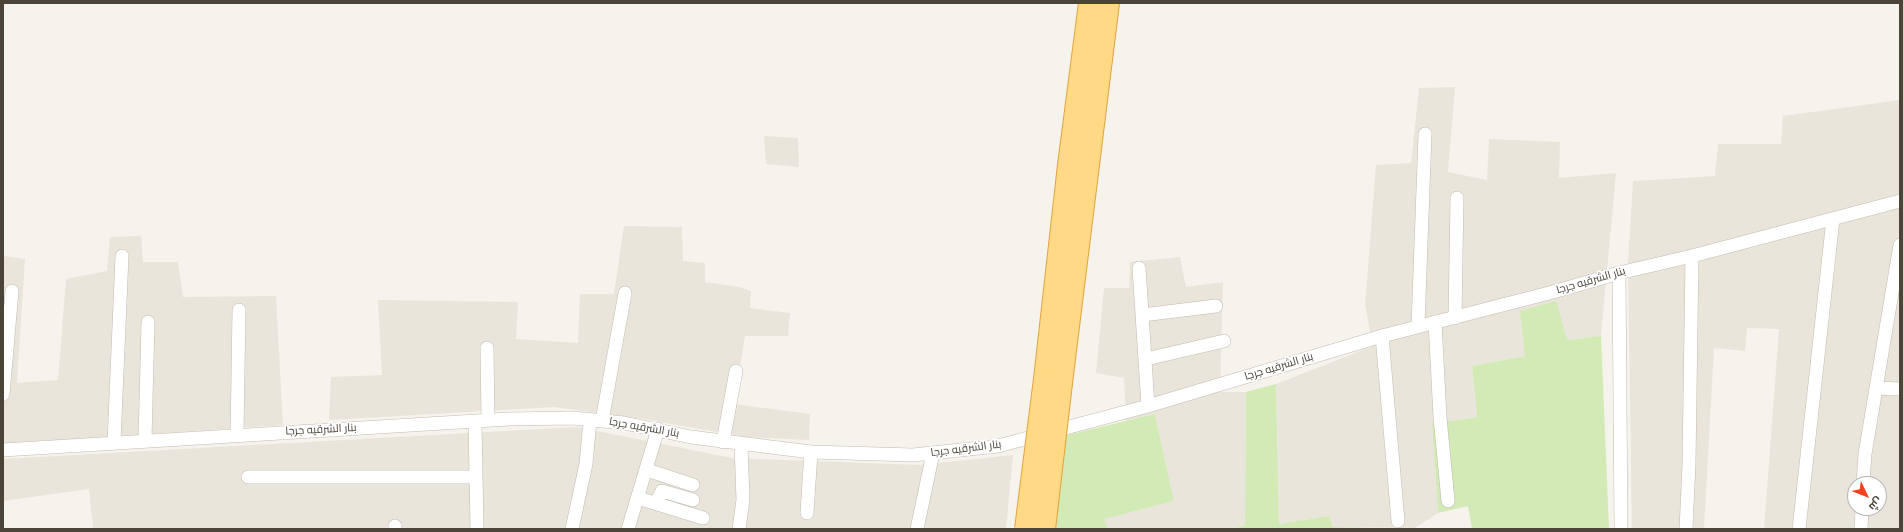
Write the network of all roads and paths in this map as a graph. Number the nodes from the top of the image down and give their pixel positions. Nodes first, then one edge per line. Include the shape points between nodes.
1 (1090, 3) edge
2 (1108, 3) edge
3 (1425, 134) dead end
4 (1457, 198) dead end
5 (1900, 202) edge
6 (1833, 219) junction
7 (1900, 245) edge
8 (122, 256) dead end
9 (1692, 256) junction
10 (1139, 268) dead end
11 (1619, 273) junction
12 (12, 291) dead end
13 (625, 293) dead end
14 (1216, 306) dead end
15 (239, 310) dead end
16 (1142, 315) junction
17 (1455, 318) junction
18 (148, 322) dead end
19 (1435, 322) junction
20 (1418, 326) junction
21 (1382, 336) junction
22 (1224, 341) dead end
23 (487, 348) dead end
24 (1146, 359) junction
25 (736, 371) dead end
26 (1053, 381) junction
27 (1876, 388) junction
28 (1900, 389) edge
29 (3, 394) edge
30 (1148, 406) junction
31 (596, 420) junction
32 (481, 421) junction
33 (658, 430) junction
34 (237, 435) junction
35 (145, 440) junction
36 (114, 442) junction
37 (723, 442) junction
38 (741, 444) junction
39 (3, 450) edge
40 (811, 452) junction
41 (933, 453) junction
42 (647, 470) junction
43 (248, 476) dead end
44 (1864, 476) edge
45 (476, 477) junction
46 (693, 485) dead end
47 (638, 498) junction
48 (693, 500) dead end
49 (1448, 501) dead end
50 (656, 503) junction
51 (807, 513) dead end
52 (1862, 516) edge
53 (703, 518) dead end
54 (1398, 521) dead end
55 (477, 529) edge
56 (572, 529) edge
57 (628, 529) edge
58 (739, 529) edge
59 (917, 529) edge
60 (1026, 529) edge
61 (1044, 529) edge
62 (1621, 529) edge
63 (1686, 529) edge
64 (1799, 529) edge
65 (1861, 529) edge

1 - 26 highway via 1069,165
2 - 26 highway
3 - 20 street
4 - 17 street
5 - 6 street, بنار الشرقيه جرجا
6 - 9 street, بنار الشرقيه جرجا
6 - 64 street
7 - 27 street
8 - 36 street
9 - 11 street, بنار الشرقيه جرجا
9 - 63 street
10 - 16 street
11 - 17 street, بنار الشرقيه جرجا
11 - 62 street
12 - 29 street
13 - 31 street
14 - 16 street
15 - 34 street
16 - 24 street
17 - 19 street, بنار الشرقيه جرجا
18 - 35 street
19 - 20 street, بنار الشرقيه جرجا
19 - 49 street
20 - 21 street, بنار الشرقيه جرجا
21 - 30 street, بنار الشرقيه جرجا
21 - 54 street
22 - 24 street
23 - 32 street
24 - 30 street
25 - 37 street
26 - 60 highway, bridge
26 - 61 highway, bridge
27 - 28 street
27 - 44 street
30 - 41 street, بنار الشرقيه جرجا via 998,446
31 - 32 street, بنار الشرقيه جرجا via 566,418
31 - 33 street, بنار الشرقيه جرجا
31 - 56 street
32 - 34 street, بنار الشرقيه جرجا
32 - 45 street
33 - 37 street, بنار الشرقيه جرجا
33 - 42 street
34 - 35 street, بنار الشرقيه جرجا
35 - 36 street, بنار الشرقيه جرجا
36 - 39 street, بنار الشرقيه جرجا
37 - 38 street, بنار الشرقيه جرجا
38 - 40 street, بنار الشرقيه جرجا
38 - 58 street via 743,500
40 - 41 street, بنار الشرقيه جرجا
40 - 51 street
41 - 59 street
42 - 46 street
42 - 47 street
43 - 45 street
45 - 55 street
47 - 50 street
47 - 57 street
48 - 50 street via 662,491
50 - 53 street
52 - 65 street

